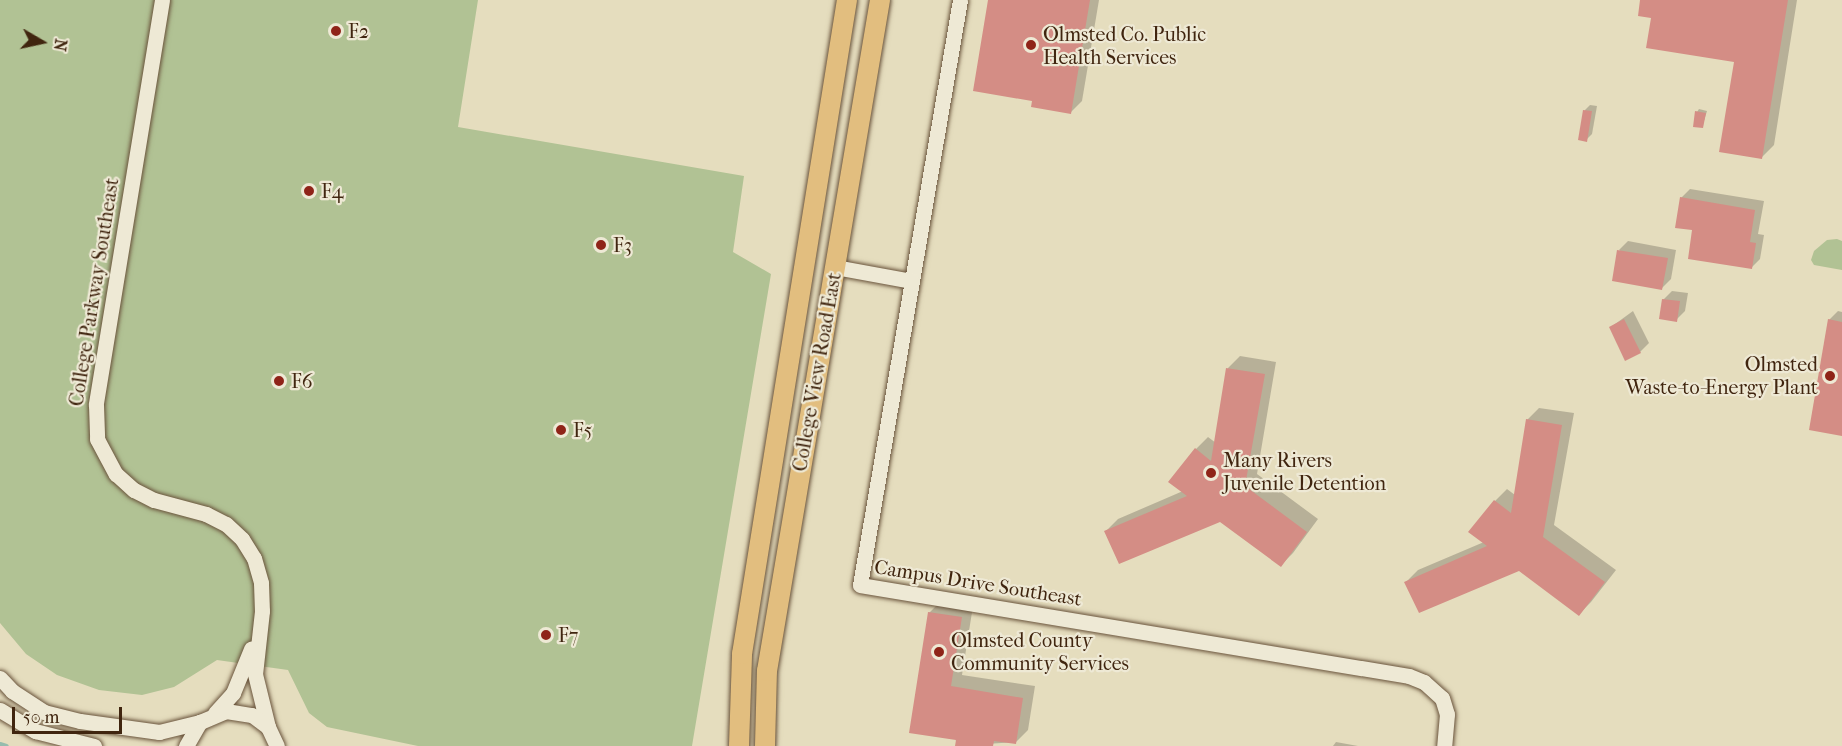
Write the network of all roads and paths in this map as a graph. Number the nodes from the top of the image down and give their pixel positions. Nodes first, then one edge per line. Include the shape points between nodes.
1 (162, 0) edge
2 (847, 0) edge
3 (880, 0) edge
4 (960, 0) edge
5 (835, 267) junction
6 (912, 281) junction
7 (262, 611) junction
8 (0, 678) edge
9 (0, 710) edge
10 (215, 713) junction
11 (200, 722) junction
12 (276, 739) edge
13 (94, 746) edge
14 (186, 746) edge
15 (740, 746) edge
16 (765, 746) edge
17 (1444, 746) edge

1 - 7 street, College Parkway Southeast via 96,405 98,439 116,474 134,490 154,500 206,514 242,539 261,583
2 - 15 main road, College View Road East via 742,654
3 - 5 main road, College View Road East
4 - 6 street, Campus Drive Southeast
5 - 6 street
5 - 16 main road, College View Road East via 767,671
6 - 17 street, Campus Drive Southeast via 860,585 1409,676 1424,682 1442,698 1447,714
7 - 10 street, College Parkway Southeast via 243,674
7 - 12 street, College Parkway Southeast via 255,674
8 - 11 street via 44,712 80,721 159,732
9 - 13 street via 35,731
10 - 11 street
10 - 12 street via 244,712
11 - 14 street

